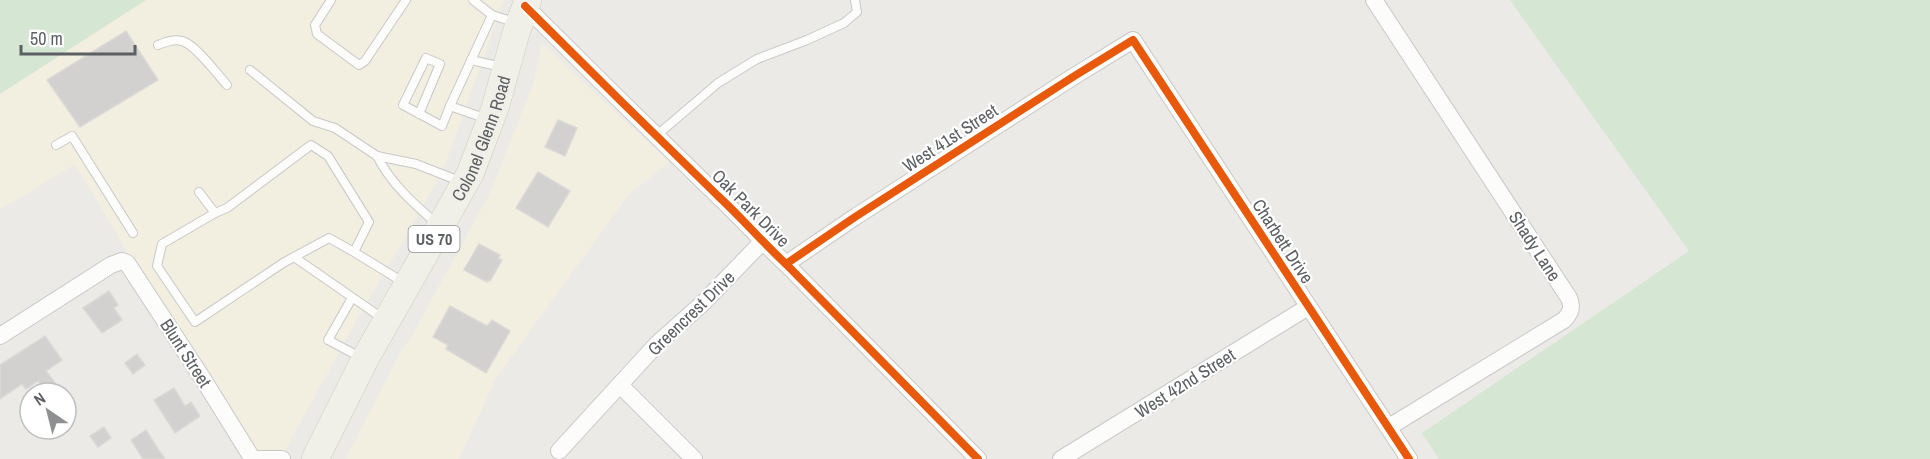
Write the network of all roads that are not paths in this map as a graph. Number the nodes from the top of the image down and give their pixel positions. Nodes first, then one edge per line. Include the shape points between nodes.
1 (331, 0) edge
2 (406, 0) edge
3 (473, 0) edge
4 (855, 0) edge
5 (1374, 0) edge
6 (523, 8) edge
7 (492, 15) junction
8 (1132, 40) joint
9 (158, 45) dead end
10 (471, 60) junction
11 (507, 68) junction
12 (250, 70) dead end
13 (227, 85) dead end
14 (450, 106) junction
15 (419, 114) junction
16 (490, 121) junction
17 (656, 136) junction
18 (56, 145) dead end
19 (377, 156) junction
20 (466, 183) junction
21 (199, 192) dead end
22 (215, 213) junction
23 (440, 227) junction
24 (133, 233) dead end
25 (762, 242) junction
26 (354, 252) junction
27 (294, 257) junction
28 (786, 264) junction
29 (409, 285) junction
30 (352, 298) junction
31 (1308, 307) junction
32 (387, 322) junction
33 (0, 336) edge
34 (365, 359) junction
35 (620, 385) junction
36 (1389, 427) junction
37 (559, 452) dead end
38 (251, 459) edge
39 (282, 459) edge
40 (315, 459) edge
41 (694, 459) edge
42 (978, 459) edge
43 (1061, 459) edge
44 (1409, 459) edge

1 - 2 lane via 315,25 317,34 359,65
3 - 7 lane
4 - 17 lane via 857,12 844,23 757,59 718,83
5 - 36 street, Shady Lane via 1569,298 1572,309 1564,320
6 - 7 lane
6 - 11 main road, Colonel Glenn Road / US 70
6 - 17 street, Oak Park Drive
7 - 10 lane
8 - 28 street, West 41st Street
8 - 31 street, Charbett Drive
9 - 13 lane via 184,41
10 - 11 lane
10 - 14 lane
11 - 16 main road, Colonel Glenn Road / US 70
12 - 19 lane via 312,121 335,128
14 - 15 lane via 442,126
14 - 16 lane
15 - 15 lane via 403,105 426,58 440,64
16 - 20 main road, Colonel Glenn Road / US 70
17 - 25 street, Oak Park Drive
18 - 24 lane via 72,136
19 - 20 lane via 416,164
19 - 23 lane via 385,173
20 - 23 main road, Colonel Glenn Road / US 70
21 - 22 lane
22 - 26 lane via 311,145 328,156 369,222
22 - 27 lane via 162,244 157,266 195,322
23 - 29 main road, Colonel Glenn Road / US 70
25 - 28 street, Oak Park Drive
25 - 35 street, Greencrest Drive
26 - 27 lane via 329,238
26 - 29 lane
27 - 30 lane
28 - 42 street, Oak Park Drive
29 - 32 main road, Colonel Glenn Road / US 70
30 - 32 lane
30 - 34 lane via 328,340
31 - 36 street, Charbett Drive
31 - 43 street, West 42nd Street
32 - 34 main road, Colonel Glenn Road / US 70
33 - 38 street, Blunt Street via 122,261 133,270
34 - 40 main road, Colonel Glenn Road / US 70
35 - 37 street, Greencrest Drive
35 - 41 street
36 - 44 street, Charbett Drive
38 - 39 street

